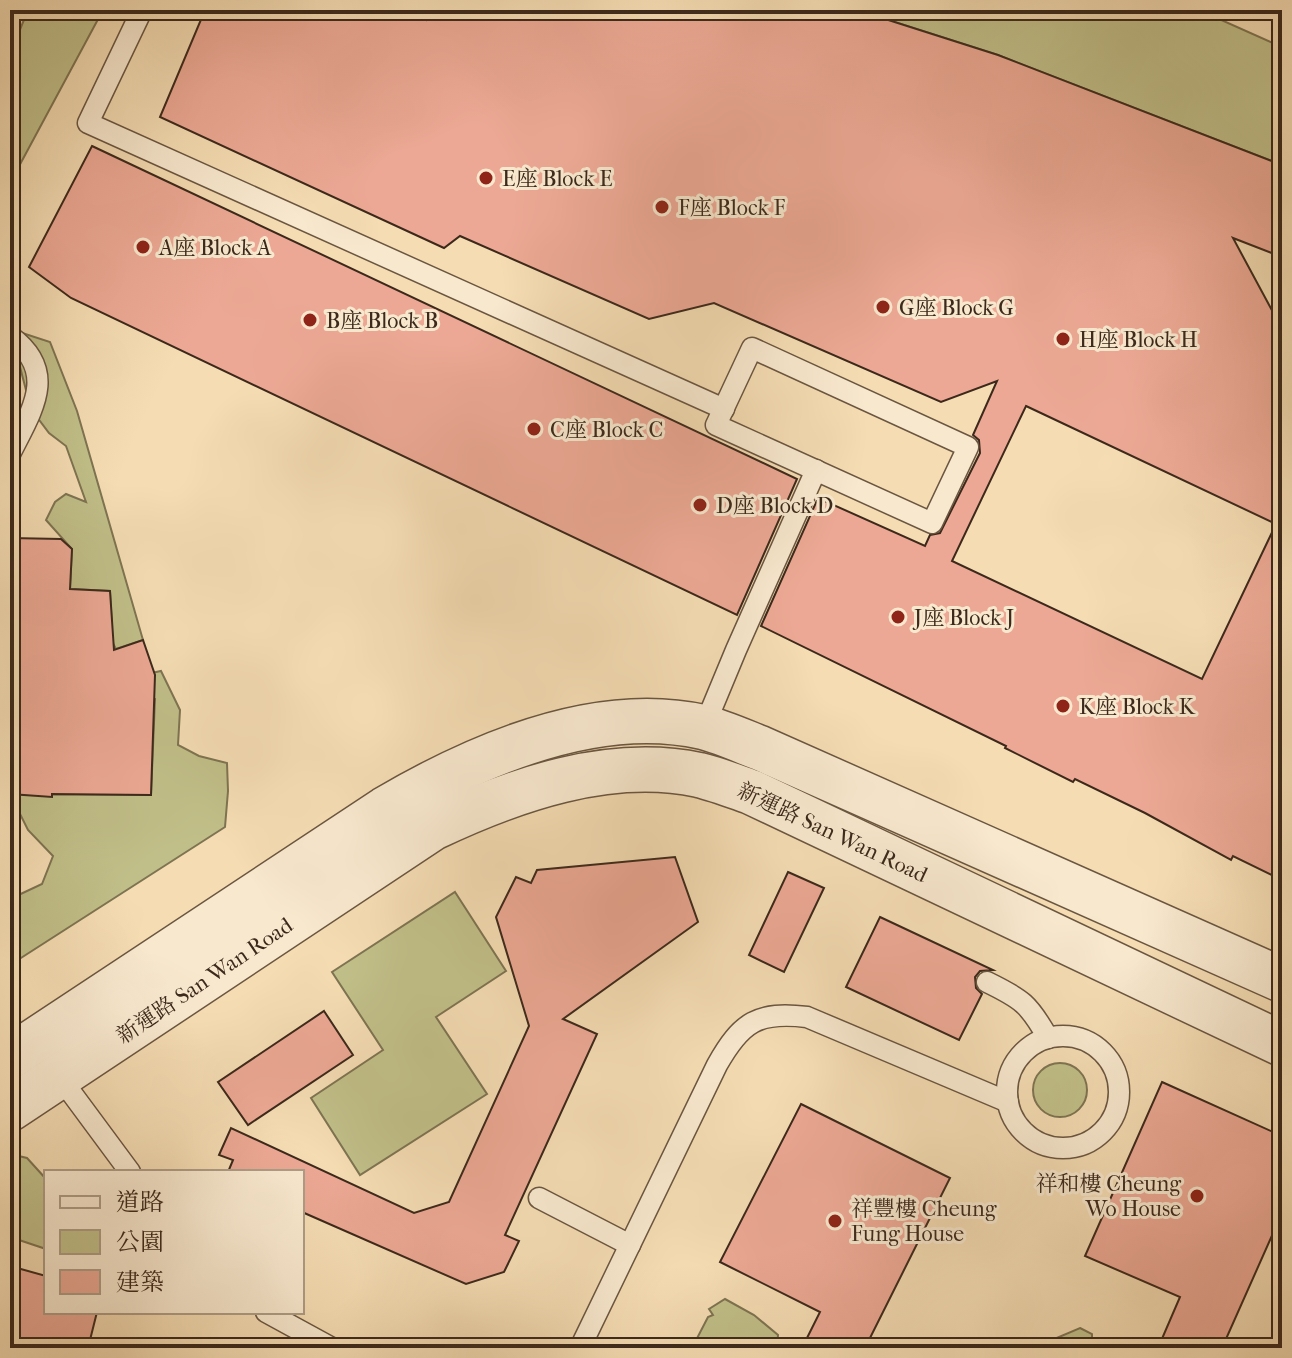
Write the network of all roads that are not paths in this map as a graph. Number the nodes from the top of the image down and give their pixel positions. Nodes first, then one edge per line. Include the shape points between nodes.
1 (142, 10) edge
2 (10, 336) edge
3 (724, 409) junction
4 (10, 454) edge
5 (816, 470) junction
6 (704, 727) junction
7 (1282, 980) edge
8 (987, 982) dead end
9 (1048, 1038) junction
10 (18, 1042) edge
11 (1282, 1044) edge
12 (59, 1076) junction
13 (1008, 1102) junction
14 (10, 1109) edge
15 (129, 1170) edge
16 (539, 1198) dead end
17 (630, 1245) junction
18 (270, 1314) edge
19 (332, 1348) edge
20 (580, 1348) edge

1 - 3 lane via 88,123
2 - 4 lane via 28,350 38,393
3 - 5 lane via 716,425
3 - 5 lane via 752,348 968,447 932,523
5 - 6 lane
6 - 7 street, 新運路 San Wan Road
6 - 10 street, 新運路 San Wan Road via 631,723 556,734 435,780
8 - 9 lane via 1031,1008
9 - 13 lane via 1020,1055 1007,1086
9 - 13 lane via 1084,1039 1100,1048 1118,1079 1116,1114 1092,1141 1057,1148 1040,1144 1019,1126
10 - 12 lane
11 - 12 street, 新運路 San Wan Road via 751,792 698,775 657,770 567,779 478,806 433,828
12 - 14 street, 新運路 San Wan Road
12 - 15 lane
13 - 17 lane via 807,1017 778,1014 749,1023 728,1044
16 - 17 lane
17 - 20 lane
18 - 19 lane

